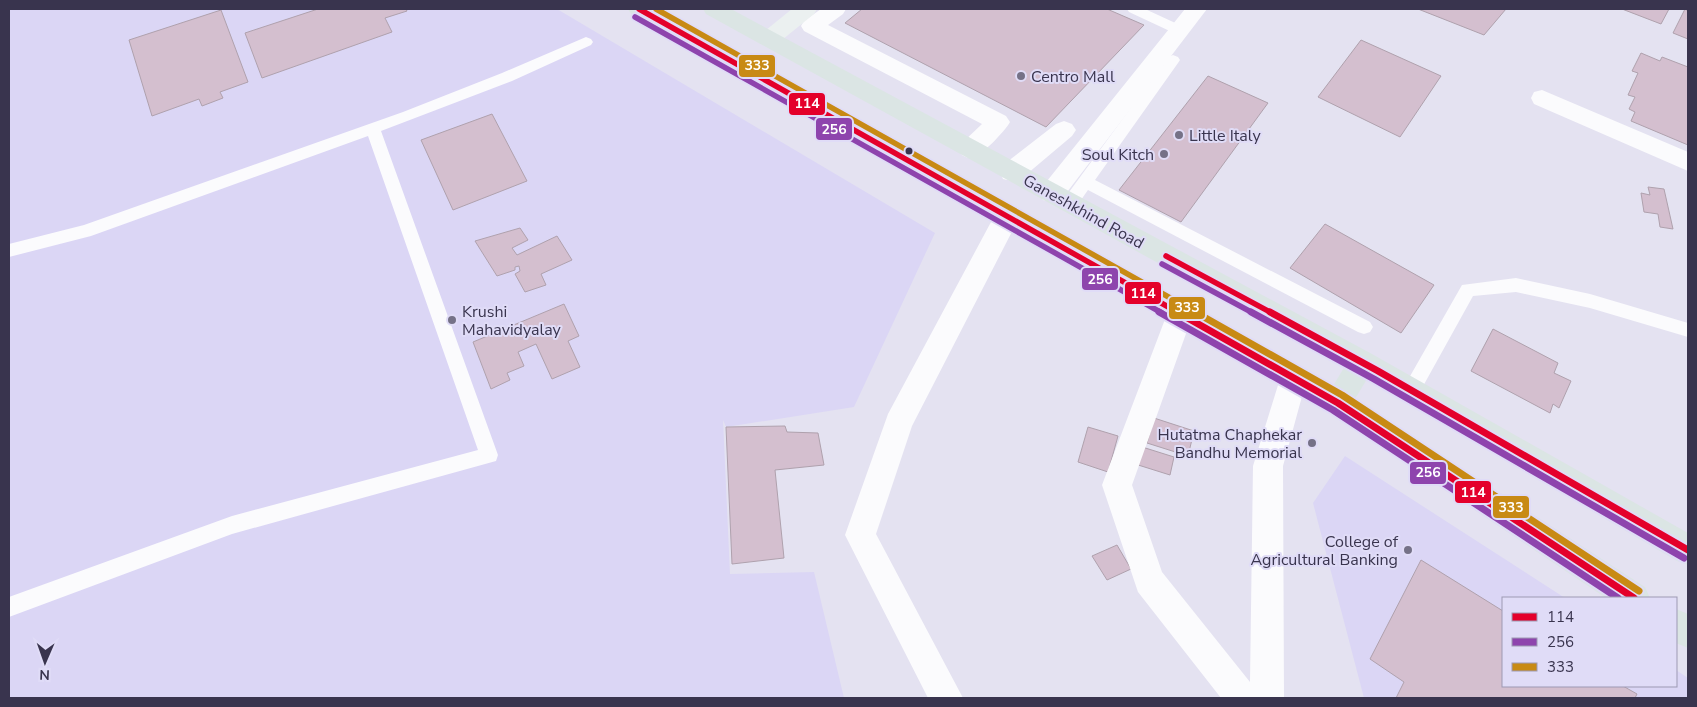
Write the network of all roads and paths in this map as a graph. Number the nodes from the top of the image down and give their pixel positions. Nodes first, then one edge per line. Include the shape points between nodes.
1 (639, 9) edge
2 (714, 9) edge
3 (806, 9) edge
4 (835, 9) edge
5 (1134, 9) edge
6 (1196, 9) edge
7 (1179, 30) junction
8 (769, 39) junction
9 (586, 42) dead end
10 (1173, 60) dead end
11 (1542, 98) dead end
12 (373, 129) junction
13 (1064, 130) dead end
14 (970, 148) junction
15 (1688, 162) edge
16 (1012, 172) junction
17 (1086, 182) junction
18 (1061, 198) junction
19 (1007, 216) junction
20 (1188, 234) junction
21 (9, 250) edge
22 (1173, 260) junction
23 (1180, 314) junction
24 (1364, 327) dead end
25 (1688, 330) edge
26 (1362, 362) junction
27 (1293, 378) junction
28 (1412, 391) junction
29 (1338, 403) junction
30 (1688, 550) edge
31 (1632, 597) edge
32 (9, 607) edge
33 (1677, 625) edge
34 (1688, 632) edge
35 (946, 698) edge
36 (1242, 698) edge
37 (1267, 698) edge

1 - 19 main road
2 - 8 main road, Ganeshkhind Road
3 - 8 street
4 - 14 street via 812,26 998,122
5 - 7 lane
6 - 7 street
7 - 18 street
8 - 14 main road, Ganeshkhind Road
9 - 12 lane
10 - 17 lane
11 - 15 street
12 - 21 lane via 85,230
12 - 32 lane via 488,455 232,525
13 - 16 street
14 - 16 main road, Ganeshkhind Road
16 - 18 main road, Ganeshkhind Road
17 - 18 lane
17 - 20 lane
18 - 22 main road, Ganeshkhind Road
19 - 23 main road
19 - 35 street via 898,423 860,535
20 - 22 lane
20 - 24 lane
22 - 26 main road, Ganeshkhind Road
23 - 27 main road
23 - 36 street via 1117,485 1149,581
25 - 28 lane via 1590,301 1516,285 1468,290
26 - 28 main road, Ganeshkhind Road
26 - 29 main road
27 - 29 main road
27 - 37 street via 1268,466
28 - 30 main road, Ganeshkhind Road
29 - 31 main road
33 - 34 main road

